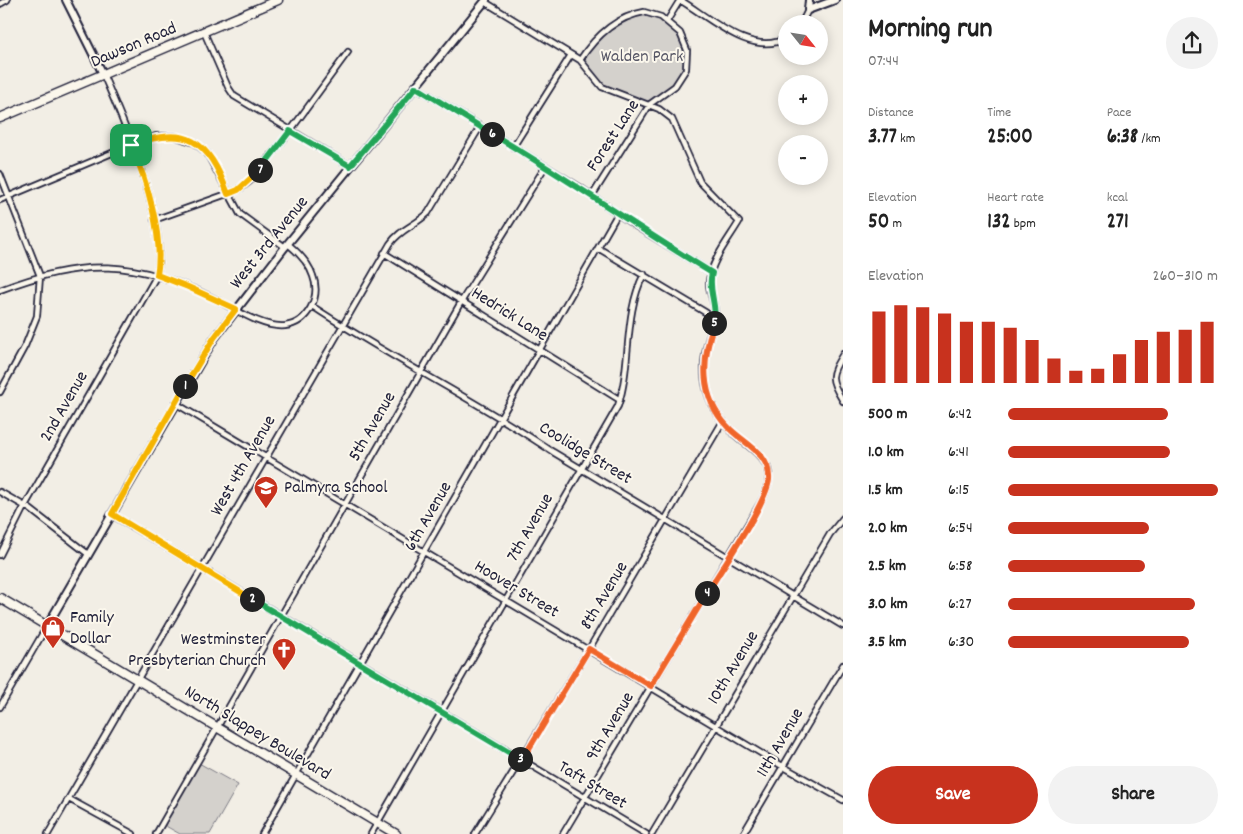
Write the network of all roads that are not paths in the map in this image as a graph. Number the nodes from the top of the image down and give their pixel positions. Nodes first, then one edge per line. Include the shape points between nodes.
1 (7, 0) edge
2 (66, 0) edge
3 (278, 0) edge
4 (680, 0) edge
5 (692, 0) edge
6 (809, 0) edge
7 (835, 0) edge
8 (486, 1) edge
9 (0, 4) edge
10 (688, 5) junction
11 (808, 10) junction
12 (806, 15) edge
13 (667, 21) junction
14 (204, 32) junction
15 (778, 41) edge
16 (348, 52) dead end
17 (571, 55) junction
18 (580, 60) junction
19 (103, 74) junction
20 (416, 87) junction
21 (649, 105) junction
22 (0, 118) edge
23 (480, 127) junction
24 (290, 131) junction
25 (131, 145) junction
26 (513, 147) junction
27 (350, 166) junction
28 (545, 167) junction
29 (0, 174) edge
30 (228, 194) junction
31 (8, 196) junction
32 (592, 196) junction
33 (0, 200) edge
34 (618, 213) junction
35 (154, 220) junction
36 (287, 245) junction
37 (598, 248) junction
38 (384, 254) junction
39 (712, 273) junction
40 (644, 274) junction
41 (157, 275) junction
42 (40, 276) junction
43 (0, 290) edge
44 (461, 302) junction
45 (312, 306) junction
46 (236, 309) junction
47 (715, 318) junction
48 (342, 325) junction
49 (541, 351) junction
50 (843, 354) edge
51 (420, 373) junction
52 (0, 392) edge
53 (620, 400) junction
54 (843, 401) edge
55 (175, 402) junction
56 (501, 418) junction
57 (723, 421) junction
58 (266, 458) junction
59 (581, 468) junction
60 (0, 492) edge
61 (346, 504) junction
62 (24, 506) junction
63 (112, 514) junction
64 (843, 518) edge
65 (666, 519) junction
66 (425, 552) junction
67 (88, 554) junction
68 (0, 555) edge
69 (728, 557) junction
70 (201, 568) junction
71 (793, 596) junction
72 (0, 598) edge
73 (505, 600) junction
74 (281, 616) junction
75 (47, 626) junction
76 (843, 626) edge
77 (589, 649) junction
78 (360, 664) junction
79 (843, 665) edge
80 (137, 680) junction
81 (651, 686) junction
82 (0, 707) edge
83 (441, 712) junction
84 (716, 726) junction
85 (217, 727) junction
86 (522, 760) junction
87 (784, 767) junction
88 (296, 774) junction
89 (584, 798) junction
90 (69, 799) junction
91 (843, 800) edge
92 (377, 823) junction
93 (48, 834) edge
94 (133, 834) edge
95 (156, 834) edge
96 (262, 834) edge
97 (371, 834) edge
98 (396, 834) edge
99 (475, 834) edge
100 (563, 834) edge
101 (646, 834) edge
102 (652, 834) edge
103 (743, 834) edge

1 - 9 street
2 - 19 street
3 - 14 main road, Dawson Road
4 - 10 street
4 - 13 street
5 - 10 street
6 - 11 street
7 - 11 street
8 - 17 street
8 - 20 street, West 3rd Avenue
10 - 15 street via 752,43
11 - 12 street
13 - 18 street via 644,12 618,21 593,41
13 - 21 street, Forest Lane via 684,40 687,62 675,86
14 - 19 main road, Dawson Road
14 - 24 street via 234,96
16 - 24 street
17 - 18 street
17 - 26 street
18 - 21 street via 602,87
19 - 22 main road, Dawson Road
19 - 25 street
20 - 23 street
20 - 27 street, West 3rd Avenue
21 - 32 street, Forest Lane
21 - 39 street via 673,120 700,182 739,222
23 - 26 street
23 - 38 street, West 4th Avenue via 428,213 394,237
24 - 27 street
24 - 30 street via 250,180
25 - 30 street via 156,136 188,140 210,156
25 - 31 street
25 - 35 street
26 - 28 street
27 - 36 street, West 3rd Avenue
28 - 32 street
28 - 44 street, 5th Avenue
29 - 31 street
30 - 35 street
30 - 36 street via 247,221
31 - 33 street
31 - 42 street
32 - 34 street
34 - 37 street, 6th Avenue
34 - 39 street
35 - 41 street
36 - 45 street via 304,260 314,278
36 - 46 street, West 3rd Avenue
37 - 40 street
37 - 49 street, 6th Avenue
38 - 44 street, Hedrick Lane
38 - 48 street, West 4th Avenue
39 - 47 street via 709,282
40 - 47 street
40 - 53 street, 7th Avenue via 635,292 631,312
41 - 42 street via 93,267
41 - 46 street
41 - 62 street, 2nd Avenue
42 - 43 street
42 - 52 street via 37,316
44 - 49 street, Hedrick Lane
44 - 51 street, 5th Avenue
45 - 46 street via 300,320 285,326 272,325
45 - 48 street, Coolidge Street
46 - 55 street, West 3rd Avenue
47 - 57 street via 708,338 704,370 709,396
48 - 51 street, Coolidge Street
48 - 58 street, West 4th Avenue
49 - 53 street, Hedrick Lane
49 - 56 street, 6th Avenue
50 - 54 street via 833,370 832,379
51 - 56 street, Coolidge Street
51 - 61 street, 5th Avenue
53 - 59 street, 7th Avenue
55 - 58 street, Hoover Street
55 - 63 street, West 3rd Avenue
56 - 59 street, Coolidge Street
56 - 66 street, 6th Avenue
57 - 65 street, 8th Avenue
57 - 69 street, 9th Avenue via 761,456 767,464 769,477 766,492
58 - 61 street, Hoover Street
58 - 70 street, West 4th Avenue
59 - 65 street, Coolidge Street
59 - 73 street, 7th Avenue
60 - 62 street
61 - 66 street, Hoover Street
61 - 74 street, 5th Avenue
62 - 67 street
62 - 68 street, 2nd Avenue
63 - 67 street, West 3rd Avenue
63 - 70 street, Taft Street
64 - 71 street, 10th Avenue via 831,532
65 - 69 street, Coolidge Street
65 - 77 street, 8th Avenue
66 - 73 street, Hoover Street
66 - 78 street, 6th Avenue
67 - 75 street, West 3rd Avenue
69 - 71 street, Coolidge Street
69 - 81 street, 9th Avenue
70 - 74 street, Taft Street
70 - 80 street, West 4th Avenue
71 - 76 street, Coolidge Street
71 - 84 street, 10th Avenue
72 - 75 main road, North Slappey Boulevard
73 - 77 street, Hoover Street
73 - 83 street, 7th Avenue
74 - 78 street, Taft Street
74 - 85 street, 5th Avenue
75 - 80 main road, North Slappey Boulevard
75 - 82 street, West 3rd Avenue
77 - 81 street, Hoover Street
77 - 86 street, 8th Avenue
78 - 83 street, Taft Street
78 - 88 street, 6th Avenue
79 - 87 street, 11th Avenue
80 - 85 main road, North Slappey Boulevard
80 - 90 street, West 4th Avenue
81 - 84 street, Hoover Street
81 - 89 street, 9th Avenue
83 - 86 street, Taft Street
83 - 92 street, 7th Avenue
84 - 87 street, Hoover Street
84 - 102 street, 10th Avenue
85 - 88 main road, North Slappey Boulevard
85 - 95 street, 5th Avenue
86 - 89 street, Taft Street
86 - 99 street, 8th Avenue
87 - 91 street, Hoover Street
87 - 103 street, 11th Avenue
88 - 92 main road, North Slappey Boulevard
88 - 96 street, 6th Avenue
89 - 100 street, 9th Avenue
89 - 101 street, Taft Street
90 - 93 street, West 4th Avenue
90 - 94 street
92 - 97 street, 7th Avenue
92 - 98 main road, North Slappey Boulevard

